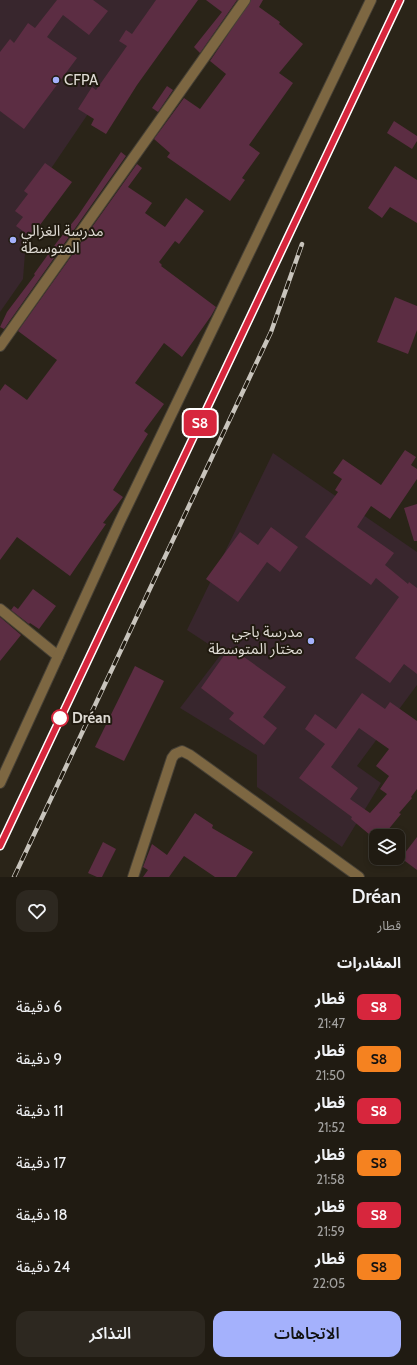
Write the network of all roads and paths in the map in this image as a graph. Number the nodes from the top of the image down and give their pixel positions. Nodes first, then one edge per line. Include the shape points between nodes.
1 (245, 0) edge
2 (371, 0) edge
3 (0, 346) edge
4 (0, 609) edge
5 (58, 656) junction
6 (0, 783) edge
7 (133, 877) edge
8 (359, 877) edge

1 - 3 street
2 - 5 street via 124,513
4 - 5 street
5 - 6 street
7 - 8 street via 172,758 178,752 187,752

